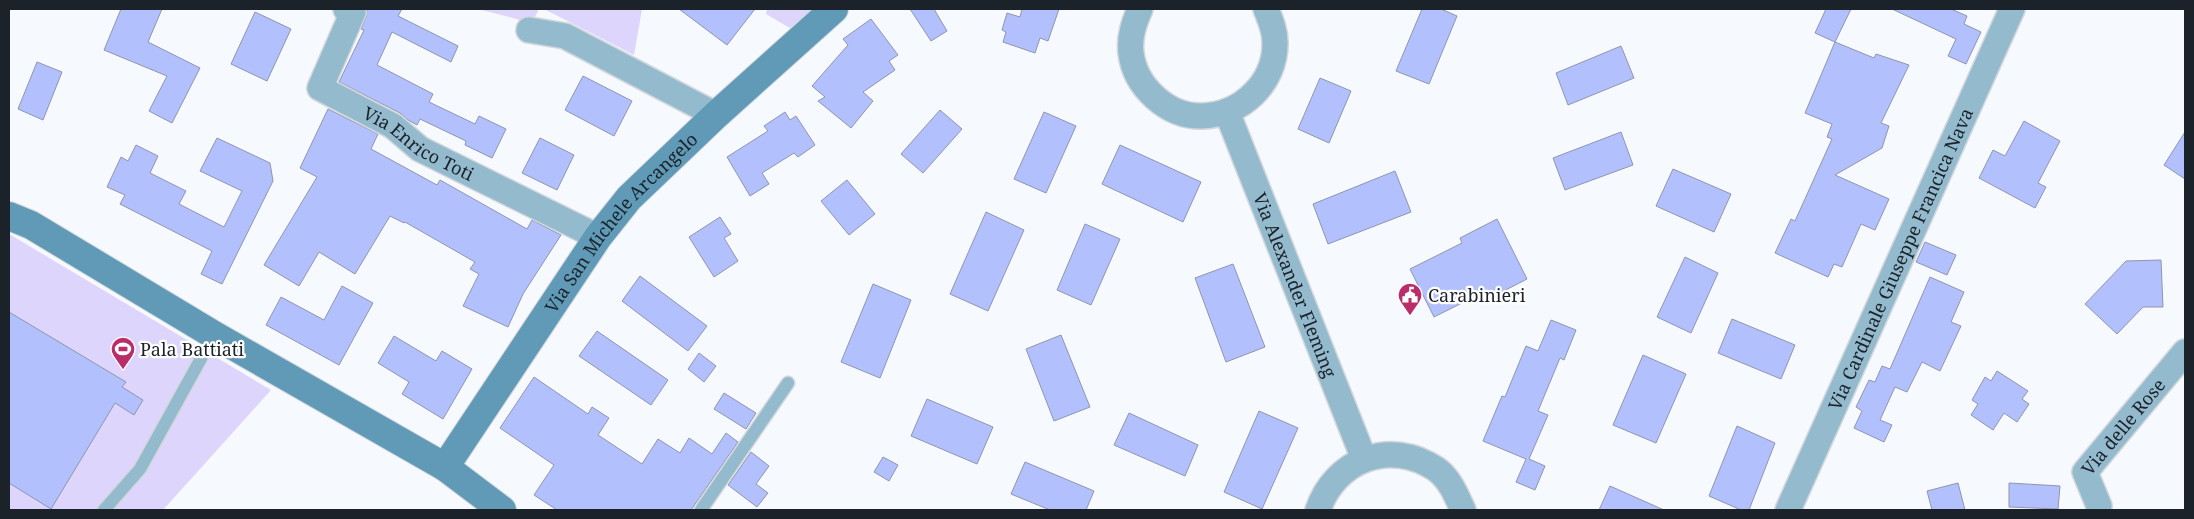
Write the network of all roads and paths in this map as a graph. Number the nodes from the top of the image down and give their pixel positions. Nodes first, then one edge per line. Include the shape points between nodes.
1 (346, 9) edge
2 (834, 9) edge
3 (1140, 9) edge
4 (1266, 9) edge
5 (2012, 9) edge
6 (529, 30) dead end
7 (1227, 112) junction
8 (716, 115) junction
9 (9, 216) edge
10 (598, 237) junction
11 (214, 335) junction
12 (2185, 352) edge
13 (788, 382) dead end
14 (1364, 459) junction
15 (445, 467) junction
16 (2099, 506) dead end
17 (104, 510) edge
18 (502, 510) edge
19 (701, 510) edge
20 (1318, 510) edge
21 (1463, 510) edge
22 (1788, 510) edge

1 - 10 street, Via Enrico Toti via 353,12 320,88 393,126 420,149
2 - 8 main road, Via San Michele Arcangelo
3 - 7 street via 1132,27 1131,53 1139,78 1155,98 1176,111 1202,116
4 - 7 street via 1275,42 1270,68 1256,92
5 - 22 street, Via Cardinale Giuseppe Francica Nava
6 - 8 street via 565,36
7 - 14 street, Via Alexander Fleming
8 - 10 main road, Via San Michele Arcangelo via 629,198
9 - 11 main road via 32,225
10 - 15 main road, Via San Michele Arcangelo
11 - 15 main road
11 - 17 lane via 140,469
12 - 16 street, Via delle Rose via 2085,472
13 - 19 lane
14 - 20 street via 1344,470 1328,488
14 - 21 street via 1389,454 1414,458 1437,470 1454,488
15 - 18 main road

